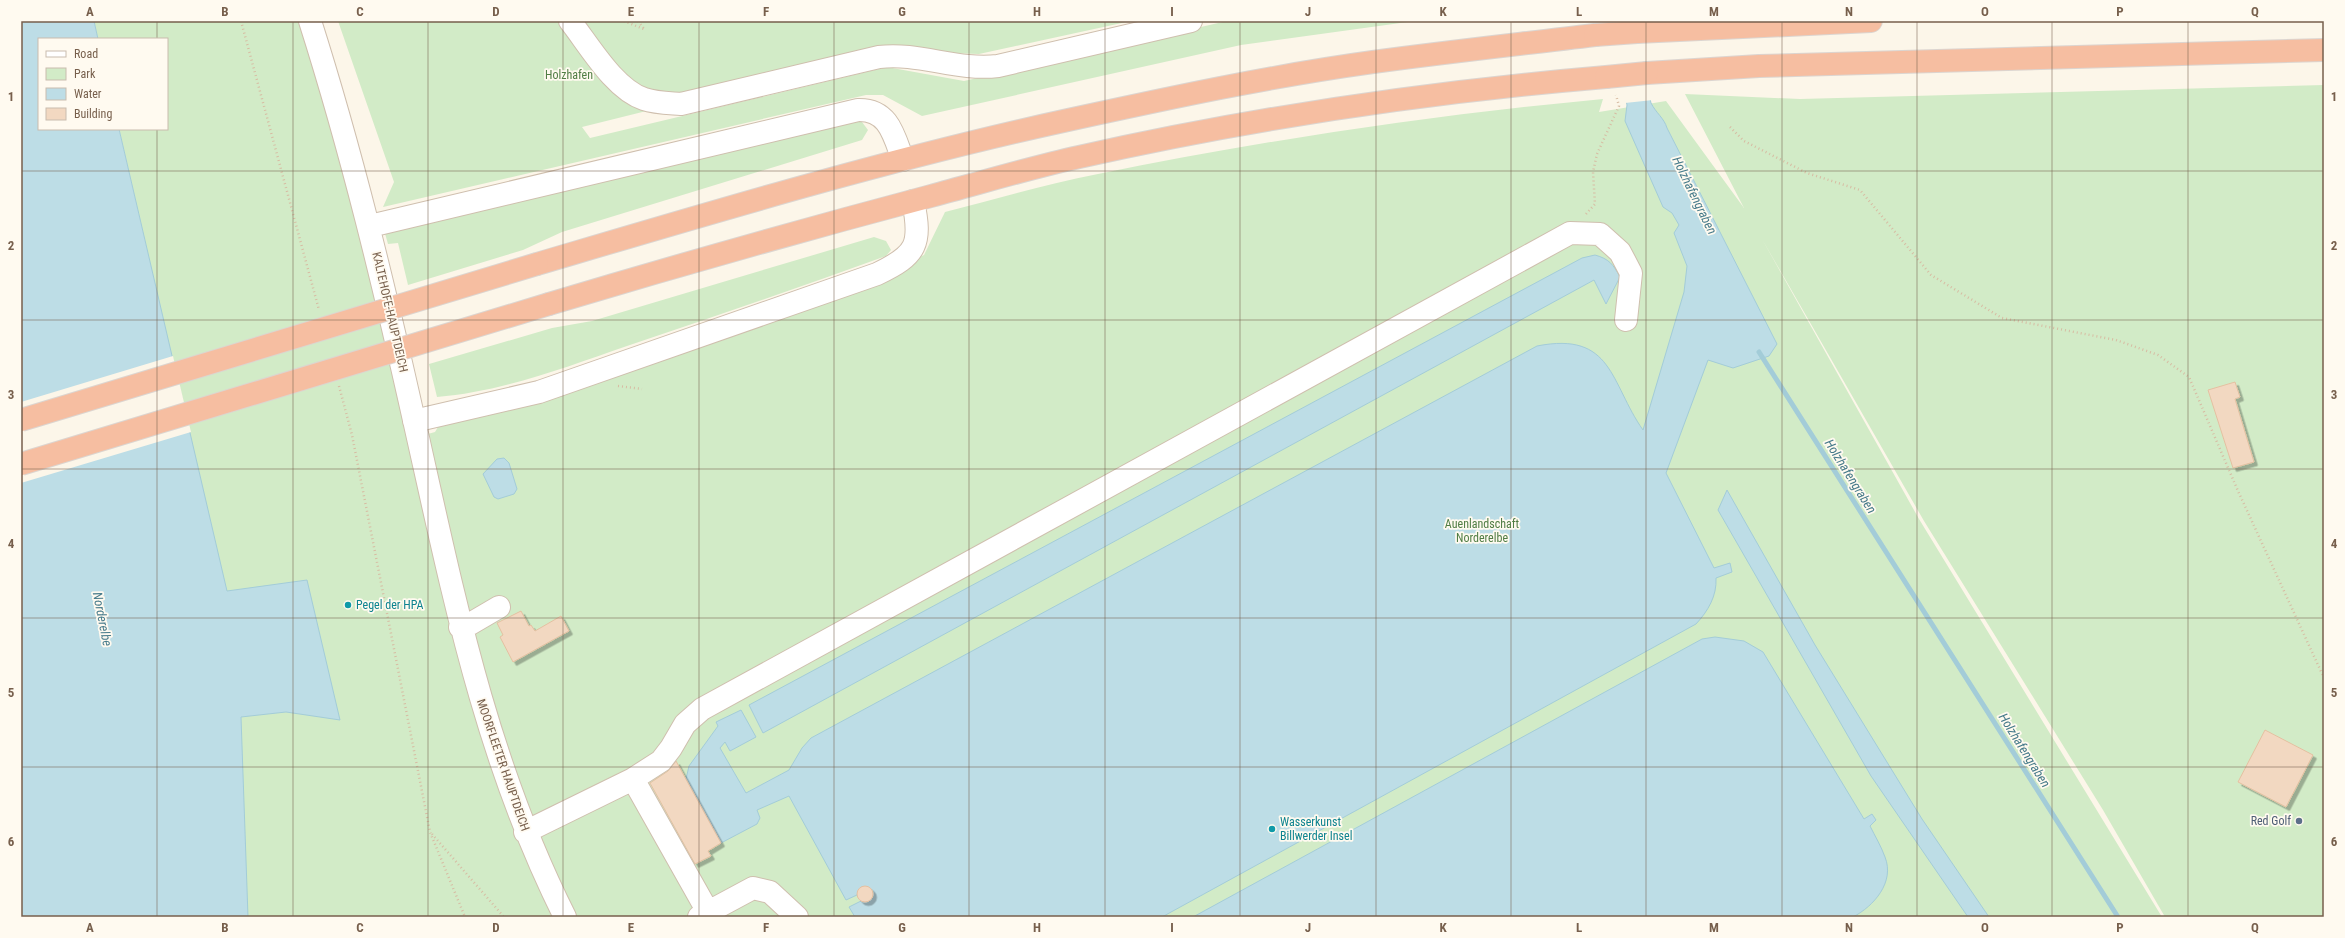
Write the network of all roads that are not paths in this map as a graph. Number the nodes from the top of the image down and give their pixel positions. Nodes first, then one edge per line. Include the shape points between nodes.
1 (310, 21) edge
2 (570, 21) edge
3 (1191, 21) edge
4 (1871, 21) edge
5 (2324, 50) edge
6 (902, 160) junction
7 (913, 200) junction
8 (370, 226) junction
9 (1626, 320) dead end
10 (21, 420) edge
11 (414, 421) junction
12 (21, 464) edge
13 (499, 607) dead end
14 (458, 617) junction
15 (633, 779) junction
16 (525, 832) junction
17 (704, 914) edge
18 (565, 917) edge
19 (797, 917) edge

1 - 8 lane, KALTEHOFE-HAUPTDEICH
2 - 3 lane via 627,90 648,100 681,104 879,57 897,55 978,68 998,66
4 - 6 highway, bridge via 1595,35 1370,62 1187,95
5 - 7 highway, bridge via 1766,66 1647,73 1494,88 1367,104 1199,131 1075,158
6 - 8 lane via 893,131 886,120 876,112 858,110
6 - 10 highway, bridge via 711,212
7 - 11 lane via 918,225 914,246 906,258 897,265 877,274 539,392
7 - 12 highway, bridge via 723,252
8 - 11 lane, KALTEHOFE-HAUPTDEICH
9 - 15 lane via 1631,273 1620,252 1600,234 1570,233 702,709 685,724 661,761
11 - 14 lane, KALTEHOFE-HAUPTDEICH
13 - 14 lane via 470,624
14 - 16 lane, MOORFLEETER HAUPTDEICH via 505,779
15 - 16 lane
15 - 17 lane
16 - 18 lane, MOORFLEETER HAUPTDEICH
17 - 19 lane via 753,888 770,892

